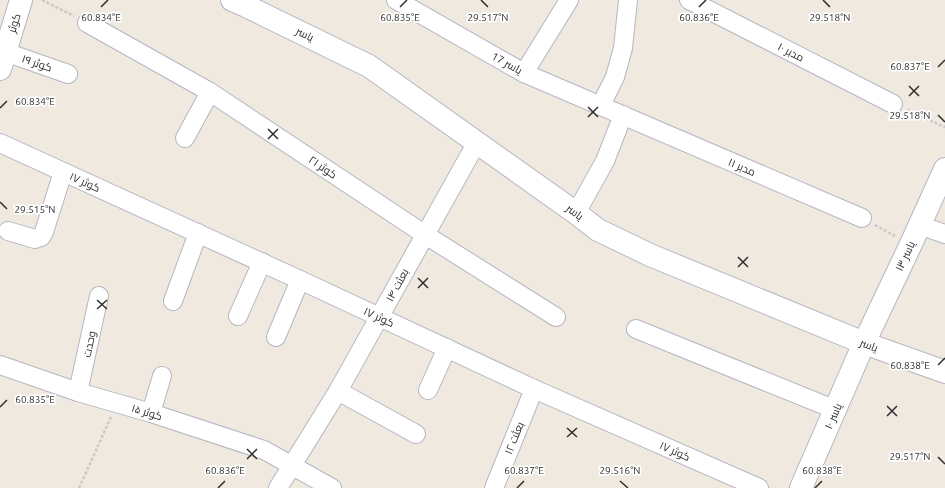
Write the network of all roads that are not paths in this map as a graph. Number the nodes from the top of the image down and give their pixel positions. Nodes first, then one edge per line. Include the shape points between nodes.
1 (21, 0) edge
2 (232, 0) edge
3 (396, 0) edge
4 (569, 0) edge
5 (628, 0) edge
6 (689, 0) edge
7 (87, 23) road end
8 (3, 61) edge
9 (524, 73) junction
10 (68, 74) dead end
11 (210, 92) junction
12 (893, 104) road end
13 (601, 105) junction
14 (623, 115) junction
15 (185, 138) dead end
16 (477, 142) junction
17 (0, 144) edge
18 (945, 169) edge
19 (63, 172) junction
20 (576, 213) junction
21 (862, 218) road end
22 (8, 231) dead end
23 (198, 233) junction
24 (424, 234) junction
25 (945, 234) edge
26 (915, 235) junction
27 (262, 262) junction
28 (300, 280) junction
29 (99, 296) dead end
30 (173, 301) dead end
31 (238, 316) dead end
32 (380, 317) junction
33 (556, 317) dead end
34 (636, 329) dead end
35 (276, 337) dead end
36 (864, 343) junction
37 (447, 348) junction
38 (0, 365) edge
39 (945, 372) edge
40 (162, 376) dead end
41 (534, 389) junction
42 (428, 390) dead end
43 (338, 391) junction
44 (78, 392) junction
45 (836, 410) junction
46 (151, 413) junction
47 (416, 434) dead end
48 (291, 466) junction
49 (278, 488) edge
50 (332, 488) edge
51 (494, 488) edge
52 (759, 488) edge
53 (801, 488) edge

1 - 8 street, کوثر
2 - 16 street, یاسر via 369,66
3 - 9 street, یاسر 17
4 - 9 street
5 - 13 street via 623,48 615,77
6 - 12 street, مدبر ۱۰
7 - 11 street, کوثر ۲۱
8 - 10 street, کوثر ۱۹
9 - 13 street, یاسر 17
11 - 15 street
11 - 24 street, کوثر ۲۱
13 - 14 street, یاسر 17
14 - 20 street via 605,161
14 - 21 street, مدبر ۱۱
16 - 20 street, یاسر
16 - 24 street, بعثت ۱۴
17 - 19 street, کوثر ۱۷
18 - 26 street, یاسر ۱۳
19 - 22 street via 41,237 35,239
19 - 23 street, کوثر ۱۷
20 - 36 street, یاسر via 598,230 650,255
23 - 27 street, کوثر ۱۷
23 - 30 street
24 - 32 street, بعثت ۱۴
24 - 33 street, کوثر ۲۱
25 - 26 street
26 - 36 street, یاسر ۱۳
27 - 28 street, کوثر ۱۷
27 - 31 street
28 - 32 street, کوثر ۱۷
28 - 35 street
29 - 44 street, وحدت
32 - 37 street, کوثر ۱۷
32 - 43 street, بعثت ۱۴
34 - 45 street
36 - 39 street, یاسر
36 - 45 street, یاسر ۱۰
37 - 41 street, کوثر ۱۷
37 - 42 street
38 - 44 street, کوثر ۱۵
40 - 46 street
41 - 51 street, بعثت ۱۲
41 - 52 street, کوثر ۱۷
43 - 47 street
43 - 48 street, بعثت ۱۴
44 - 46 street, کوثر ۱۵
45 - 53 street, یاسر ۱۰
46 - 48 street, کوثر ۱۵ via 264,450
48 - 49 street, بعثت ۱۴
48 - 50 street, کوثر ۱۵

